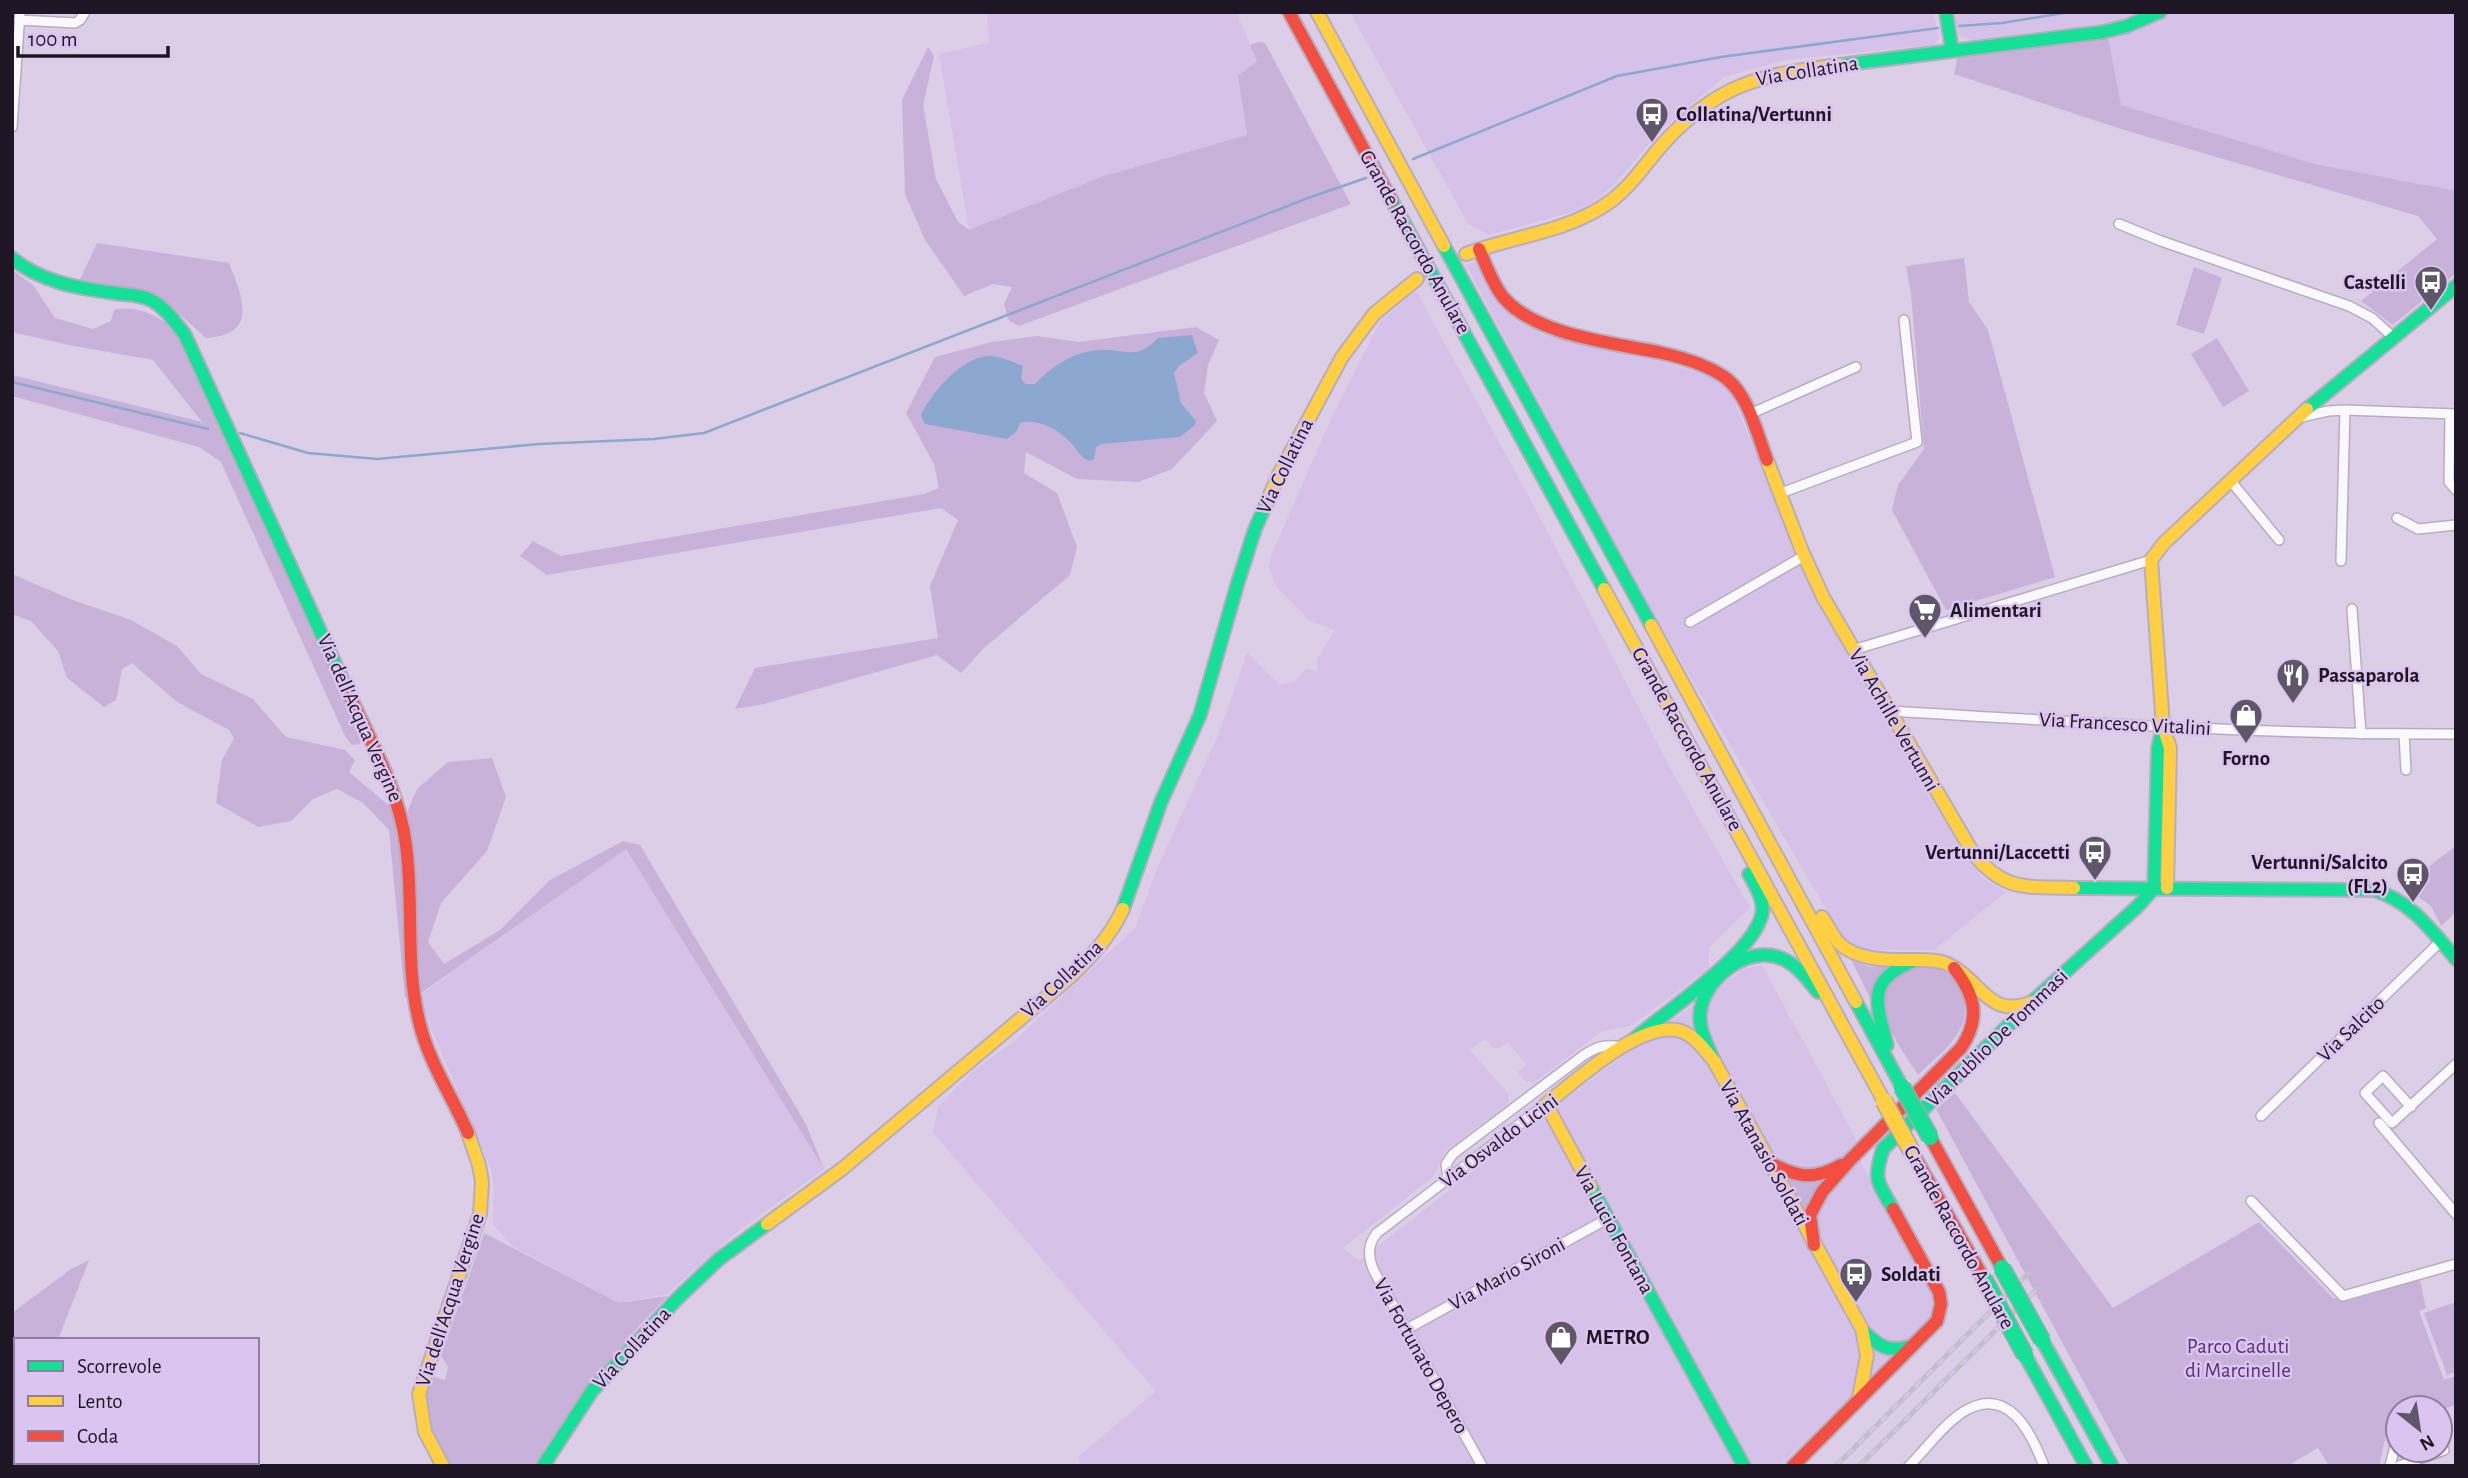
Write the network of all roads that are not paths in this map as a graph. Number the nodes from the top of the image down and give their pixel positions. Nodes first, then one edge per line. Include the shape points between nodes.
1 (85, 12) edge
2 (1289, 12) edge
3 (1317, 12) edge
4 (1946, 12) edge
5 (2160, 12) edge
6 (20, 16) edge
7 (1952, 50) junction
8 (12, 127) edge
9 (2119, 224) dead end
10 (1472, 251) joint
11 (12, 258) edge
12 (1417, 279) dead end
13 (2456, 286) edge
14 (1904, 320) dead end
15 (2393, 337) junction
16 (1856, 367) dead end
17 (2345, 410) junction
18 (1750, 414) junction
19 (2453, 414) edge
20 (2295, 419) junction
21 (2230, 480) junction
22 (2456, 490) edge
23 (1781, 493) junction
24 (2397, 518) dead end
25 (2456, 525) edge
26 (2279, 540) dead end
27 (1804, 556) junction
28 (2151, 560) junction
29 (2341, 561) dead end
30 (2352, 609) dead end
31 (1690, 622) dead end
32 (1853, 650) junction
33 (1889, 711) junction
34 (2163, 726) junction
35 (2361, 734) junction
36 (2404, 734) junction
37 (2456, 734) edge
38 (2406, 770) dead end
39 (1715, 789) junction
40 (1766, 835) junction
41 (2161, 888) junction
42 (2440, 942) junction
43 (2456, 959) edge
44 (1918, 960) junction
45 (1954, 968) junction
46 (2032, 1002) junction
47 (1849, 1037) junction
48 (1627, 1044) junction
49 (1714, 1060) junction
50 (2456, 1064) edge
51 (1899, 1082) junction
52 (1546, 1104) junction
53 (2411, 1107) junction
54 (2262, 1116) dead end
55 (2379, 1124) dead end
56 (1850, 1160) junction
57 (1770, 1163) junction
58 (1448, 1180) junction
59 (2250, 1201) dead end
60 (2456, 1214) edge
61 (1607, 1219) junction
62 (1370, 1244) joint
63 (1814, 1245) junction
64 (2456, 1264) edge
65 (1407, 1329) junction
66 (1861, 1329) junction
67 (1911, 1346) junction
68 (1859, 1397) junction
69 (443, 1466) edge
70 (543, 1466) edge
71 (1482, 1466) edge
72 (1744, 1466) edge
73 (1793, 1466) edge
74 (1909, 1466) edge
75 (2044, 1466) edge
76 (2086, 1466) edge
77 (2112, 1466) edge

1 - 6 street via 75,23
2 - 39 main road, Grande Raccordo Anulare
3 - 40 main road, Grande Raccordo Anulare
4 - 7 main road
5 - 7 main road, Via Collatina via 2103,32
6 - 8 street
7 - 10 main road, Via Collatina via 1784,72 1735,85 1683,122 1603,207 1556,227
9 - 15 street via 2349,306
10 - 18 main road, Via Achille Vertunni via 1500,293 1528,317 1564,333 1703,365 1736,386
11 - 69 main road, Via dell'Acqua Vergine via 47,278 147,298 170,314 185,335 396,797 407,855 418,1017 474,1150 482,1186 477,1228 419,1394 425,1437
12 - 70 main road, Via Collatina via 1374,313 1342,357 1278,476 1246,555 1200,715 1161,802 1113,930 1069,978 870,1145 719,1259 592,1391
13 - 15 main road
14 - 23 street via 1917,442
15 - 20 main road
16 - 18 street
17 - 19 street
17 - 20 street
17 - 29 street
18 - 23 main road, Via Achille Vertunni
19 - 22 street via 2449,482
20 - 21 main road
21 - 26 street
21 - 28 main road
23 - 27 main road, Via Achille Vertunni
24 - 25 street via 2418,529
27 - 31 street
27 - 32 main road, Via Achille Vertunni
28 - 32 street
28 - 34 main road
30 - 35 street
32 - 33 main road, Via Achille Vertunni
33 - 34 street, Via Francesco Vitalini
33 - 41 main road, Via Achille Vertunni via 1973,853 1997,877 2021,886
34 - 35 street, Via Francesco Vitalini
34 - 41 main road
35 - 36 street, Via Francesco Vitalini
36 - 37 street, Via Francesco Vitalini
36 - 38 street
39 - 47 main road, Grande Raccordo Anulare
39 - 48 main road via 1761,903 1759,923 1737,956
40 - 44 main road via 1842,945 1869,956
40 - 51 main road, Grande Raccordo Anulare
41 - 42 main road, Via Achille Vertunni via 2374,890 2404,902
41 - 46 main road, Via Publio De Tommasi
42 - 43 main road, Via Achille Vertunni
42 - 54 street, Via Salcito
44 - 45 main road
44 - 51 main road via 1889,974 1876,997
45 - 46 main road via 1998,1006 2017,1008
45 - 56 main road via 1974,1004 1974,1021 1966,1042
46 - 67 main road, Via Publio De Tommasi via 1888,1142 1878,1158 1880,1189 1942,1300 1937,1321
47 - 49 main road via 1828,1004 1789,962 1758,956 1730,968 1706,993 1701,1024
47 - 76 main road, Grande Raccordo Anulare, bridge
48 - 49 main road, Via Atanasio Soldati via 1660,1029 1678,1030 1692,1037
48 - 52 main road, Via Osvaldo Licini
48 - 58 street via 1597,1046 1453,1154 1446,1164
49 - 57 main road, Via Atanasio Soldati
50 - 53 street
51 - 77 main road, Grande Raccordo Anulare, bridge
52 - 58 street, Via Osvaldo Licini
52 - 61 main road, Via Lucio Fontana
53 - 53 street via 2392,1123 2365,1093 2383,1076
55 - 60 street
56 - 57 main road via 1811,1177
56 - 63 main road via 1812,1209
57 - 63 main road, Via Atanasio Soldati
58 - 62 street, Via Osvaldo Licini via 1377,1233
59 - 64 street via 2343,1296
61 - 65 street, Via Mario Sironi
61 - 72 main road, Via Lucio Fontana
62 - 65 street, Via Fortunato Depero via 1374,1271
63 - 66 main road, Via Atanasio Soldati
65 - 71 street, Via Fortunato Depero
66 - 67 main road, Via Atanasio Soldati via 1887,1350
66 - 68 main road, Via Atanasio Soldati via 1868,1363
67 - 68 main road, Via Publio De Tommasi
68 - 73 main road, Via Publio De Tommasi
74 - 75 street via 1962,1413 1990,1404 2020,1418

